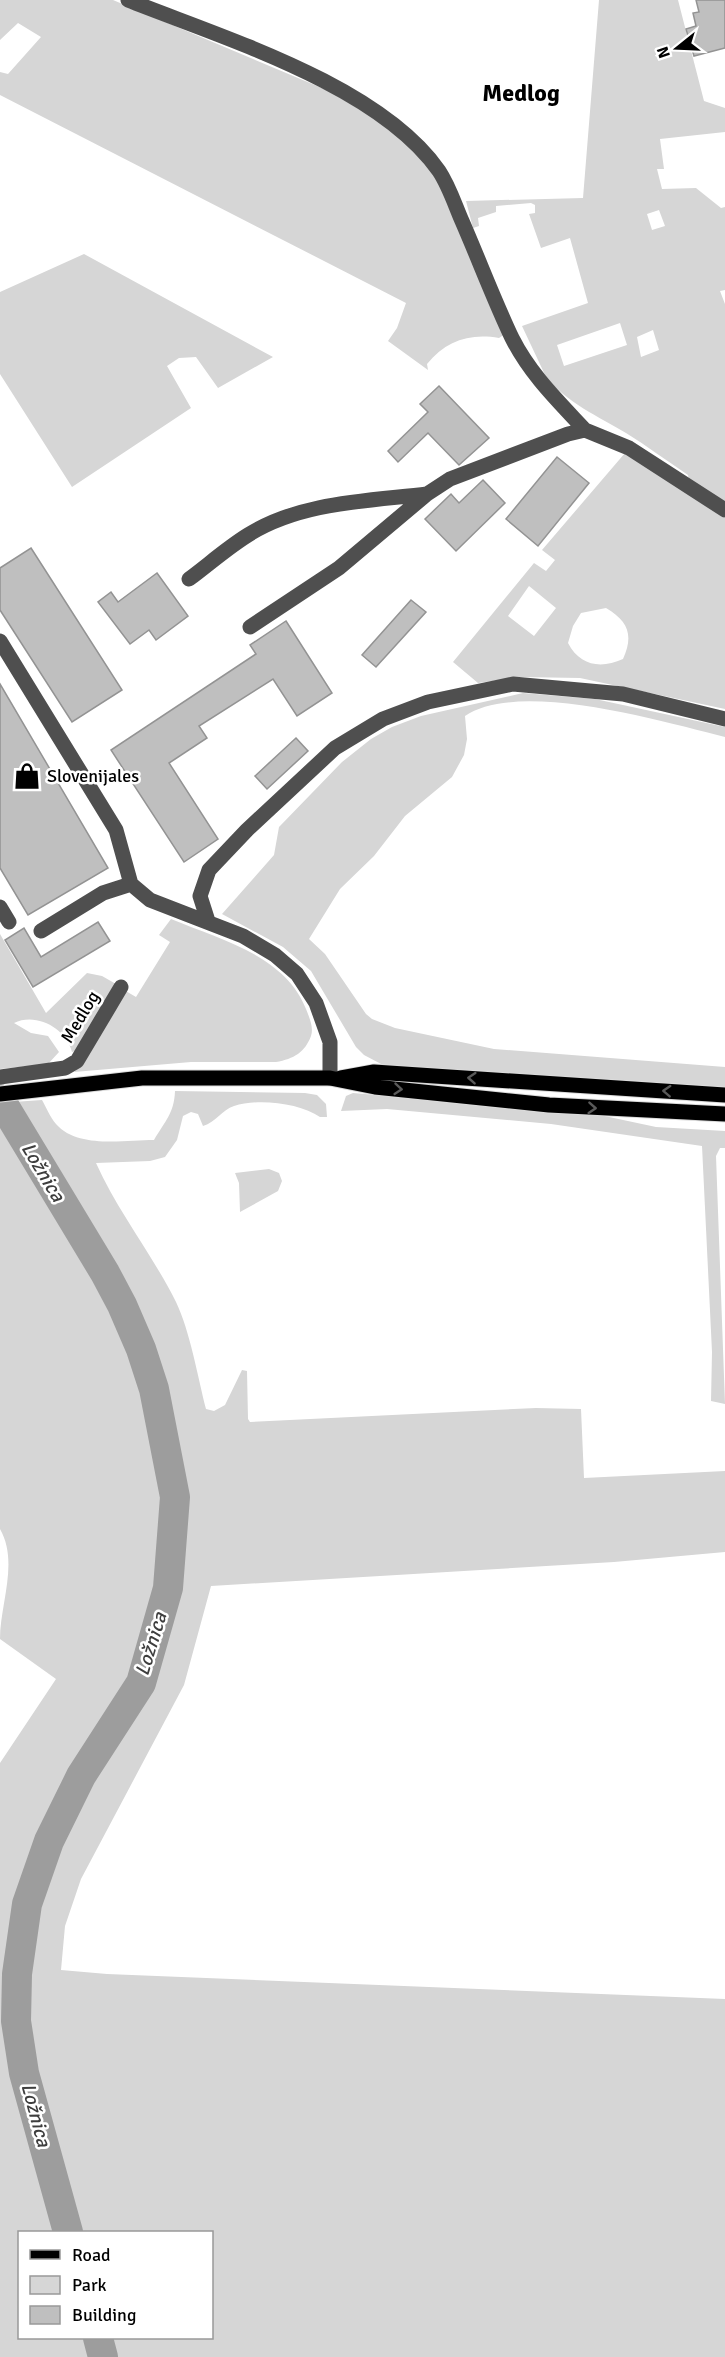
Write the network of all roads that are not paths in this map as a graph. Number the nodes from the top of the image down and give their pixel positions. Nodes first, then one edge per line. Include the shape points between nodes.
1 (128, 0) edge
2 (585, 430) junction
3 (427, 494) junction
4 (725, 510) edge
5 (189, 579) dead end
6 (250, 627) dead end
7 (0, 641) edge
8 (725, 719) edge
9 (131, 884) junction
10 (0, 907) edge
11 (208, 921) junction
12 (9, 922) dead end
13 (41, 931) dead end
14 (122, 987) dead end
15 (0, 1077) edge
16 (335, 1078) junction
17 (0, 1094) edge
18 (725, 1095) edge
19 (725, 1114) edge

1 - 2 street via 272,57 380,115 413,141 439,172 513,339 539,381
2 - 3 street via 476,468
2 - 4 street via 628,448
3 - 5 street via 296,513 249,534
3 - 6 street via 339,568
7 - 9 street via 117,830
8 - 11 street via 623,694 513,684 428,702 383,719 335,748 209,870 200,896
9 - 11 street via 150,900
9 - 13 street via 103,893
10 - 12 street
11 - 16 street via 276,955 297,974 316,1003 330,1042
14 - 15 street, Medlog via 77,1061 64,1068
16 - 17 main road via 176,1077
18 -> 16 main road via 374,1072
16 -> 19 main road via 375,1087 538,1104

